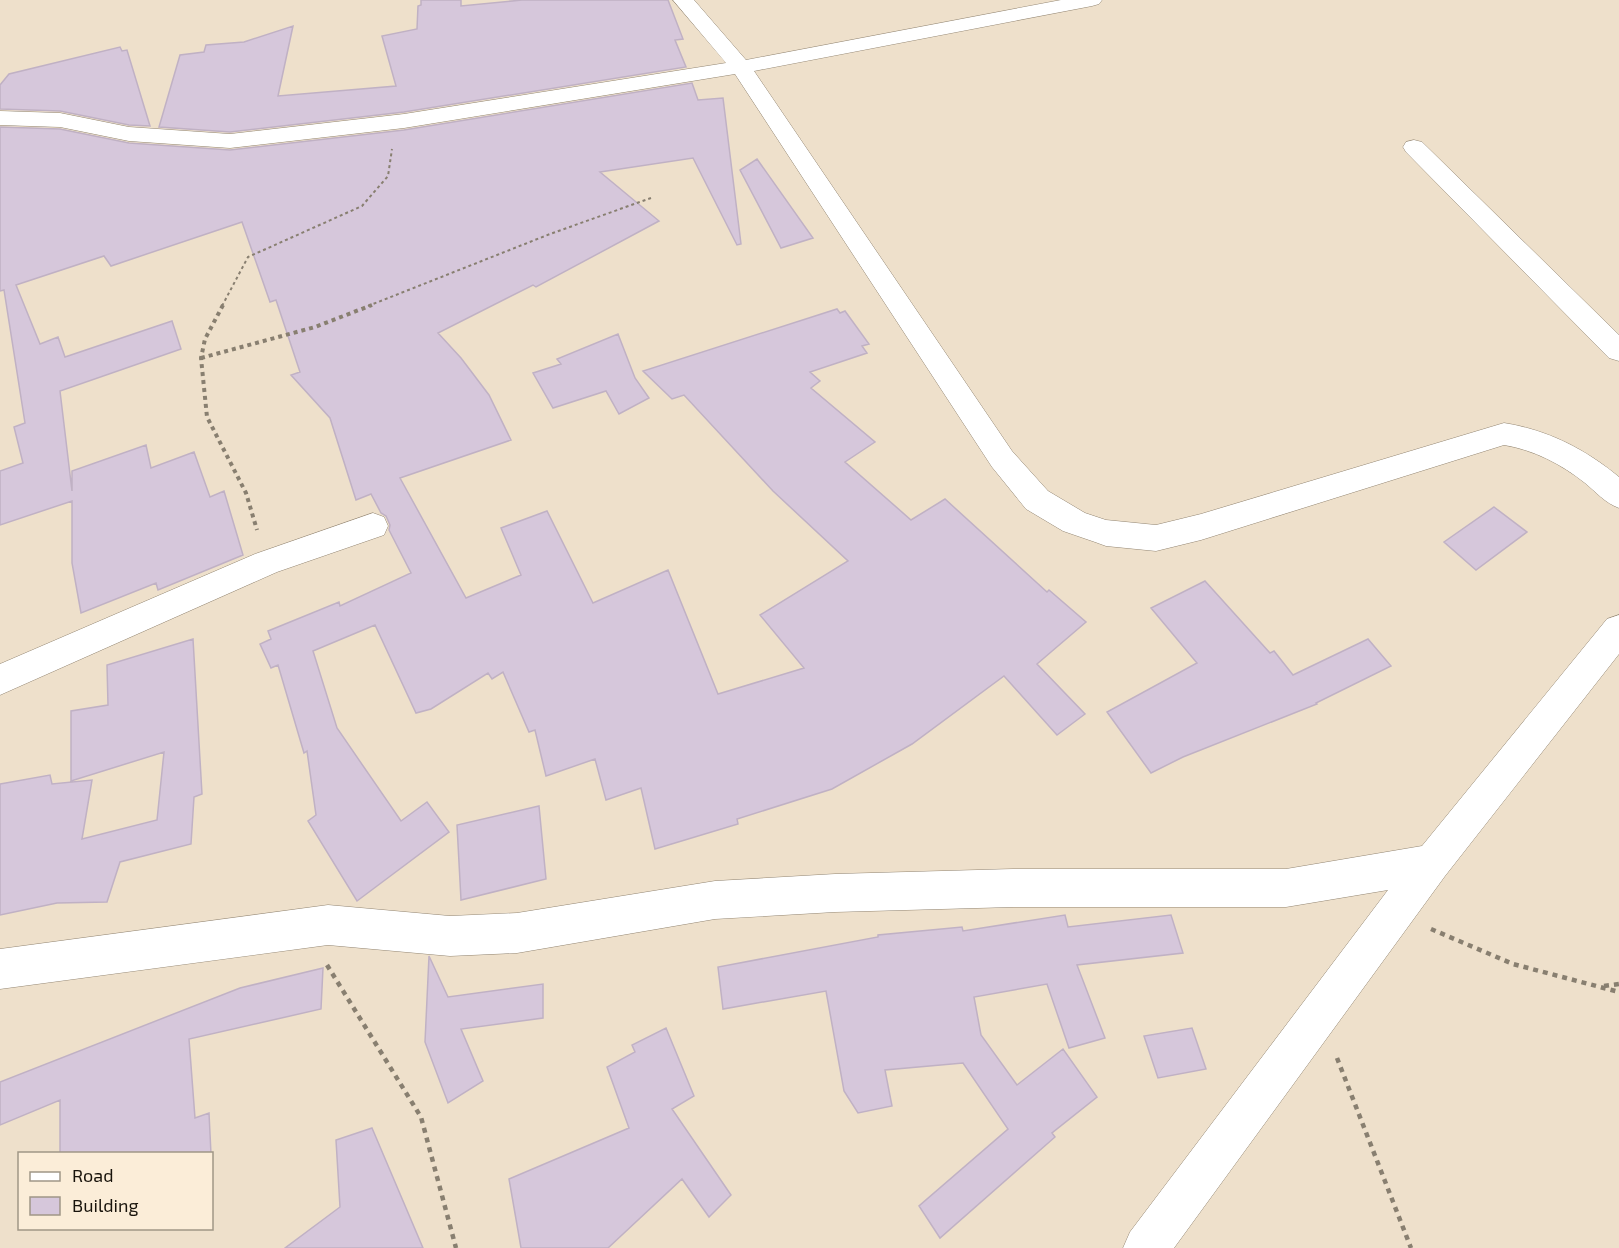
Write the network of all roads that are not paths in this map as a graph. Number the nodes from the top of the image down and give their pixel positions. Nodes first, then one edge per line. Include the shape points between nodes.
1 (683, 0) edge
2 (1092, 0) edge
3 (741, 67) junction
4 (0, 118) edge
5 (1414, 147) dead end
6 (1619, 351) edge
7 (1619, 496) edge
8 (373, 526) dead end
9 (1619, 629) edge
10 (0, 680) edge
11 (1431, 863) junction
12 (0, 969) edge
13 (1146, 1248) edge

1 - 3 street
2 - 3 street
3 - 4 street via 404,121 230,141 129,134 60,120
3 - 7 street via 1002,459 1037,500 1074,522 1106,533 1156,538 1504,434 1539,441 1602,479
5 - 6 street
8 - 10 street via 266,564
9 - 11 street
11 - 12 street via 1286,888 1013,888 715,900 517,933 450,936 328,925
11 - 13 street

